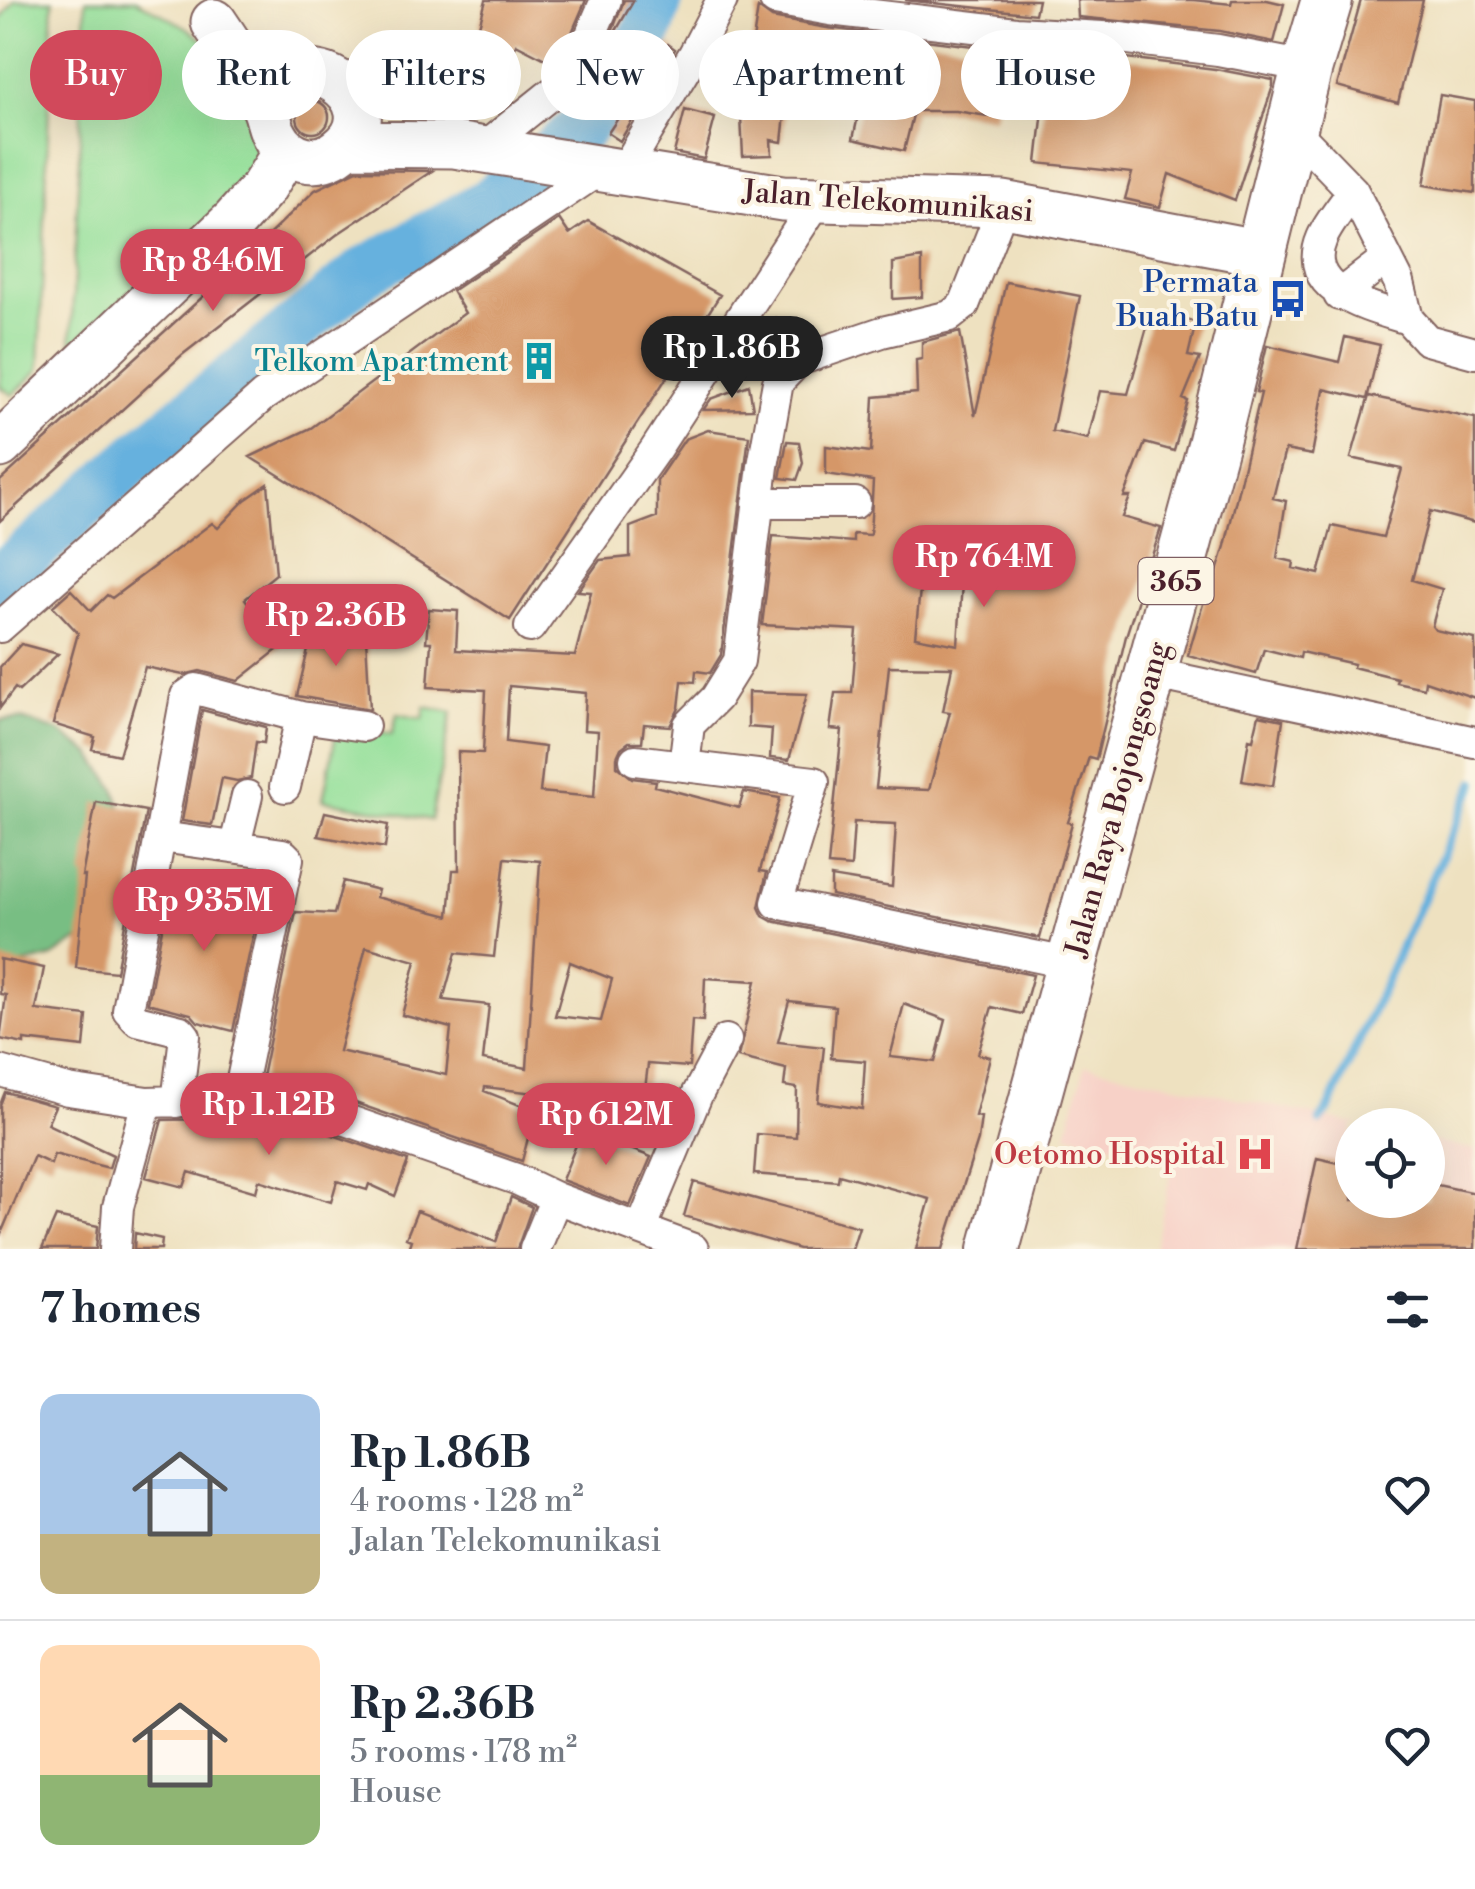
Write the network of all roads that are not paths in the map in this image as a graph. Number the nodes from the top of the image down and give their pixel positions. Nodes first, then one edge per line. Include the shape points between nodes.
1 (606, 0) edge
2 (722, 0) edge
3 (775, 0) edge
4 (1327, 0) edge
5 (200, 11) edge
6 (230, 30) edge
7 (1307, 67) junction
8 (326, 76) edge
9 (326, 118) edge
10 (302, 120) edge
11 (325, 120) edge
12 (1292, 128) junction
13 (314, 135) junction
14 (483, 151) junction
15 (602, 168) junction
16 (1353, 191) junction
17 (817, 201) junction
18 (1004, 204) junction
19 (1262, 254) junction
20 (1386, 258) junction
21 (1340, 295) junction
22 (1408, 320) junction
23 (1475, 353) edge
24 (0, 446) edge
25 (758, 503) junction
26 (855, 503) dead end
27 (0, 627) edge
28 (530, 627) dead end
29 (1151, 673) junction
30 (301, 717) junction
31 (364, 726) dead end
32 (1474, 742) edge
33 (635, 760) dead end
34 (684, 766) junction
35 (285, 787) dead end
36 (247, 796) dead end
37 (161, 838) junction
38 (235, 845) junction
39 (1072, 964) junction
40 (726, 1040) dead end
41 (0, 1071) edge
42 (238, 1099) junction
43 (162, 1102) junction
44 (556, 1198) junction
45 (641, 1229) junction
46 (115, 1249) edge
47 (535, 1249) edge
48 (694, 1249) edge
49 (994, 1249) edge

1 - 14 street via 557,89
2 - 15 street via 694,54
3 - 7 street via 998,30 1140,40
4 - 7 main road, Jalan Raya Bojongsoang / 365
5 - 6 street, Jalan Telekomunikasi
5 - 13 street via 254,84
7 - 12 main road, Jalan Raya Bojongsoang / 365
8 - 9 street, Jalan Telekomunikasi via 347,88
10 - 13 street
11 - 13 street, Jalan Telekomunikasi
12 - 16 street
12 - 19 main road, Jalan Raya Bojongsoang / 365
13 - 14 street, Jalan Telekomunikasi
13 - 24 street
14 - 15 street, Jalan Telekomunikasi
15 - 17 street, Jalan Telekomunikasi
15 - 27 street via 263,396
16 - 20 street
16 - 21 street via 1318,255 1322,273
17 - 18 street, Jalan Telekomunikasi
17 - 28 street
18 - 19 street, Jalan Telekomunikasi
18 - 25 street via 964,305 950,316 799,360 778,382
19 - 29 main road, Jalan Raya Bojongsoang / 365
20 - 21 street
20 - 22 street
21 - 22 street
22 - 23 street via 1427,340
25 - 26 street
25 - 34 street via 739,660 689,725
29 - 32 street
29 - 39 main road, Jalan Raya Bojongsoang / 365
30 - 31 street
30 - 35 street
30 - 37 street via 190,691
33 - 34 street
34 - 39 street via 814,782 777,903
36 - 38 street
37 - 38 street
37 - 43 street via 128,1010 137,1020 186,1036
38 - 42 street via 288,859
39 - 49 main road, Jalan Raya Bojongsoang / 365
40 - 45 street
41 - 43 street via 68,1090
42 - 43 street
42 - 44 street via 335,1116
43 - 46 street via 118,1208
44 - 45 street
44 - 47 street
45 - 48 street

